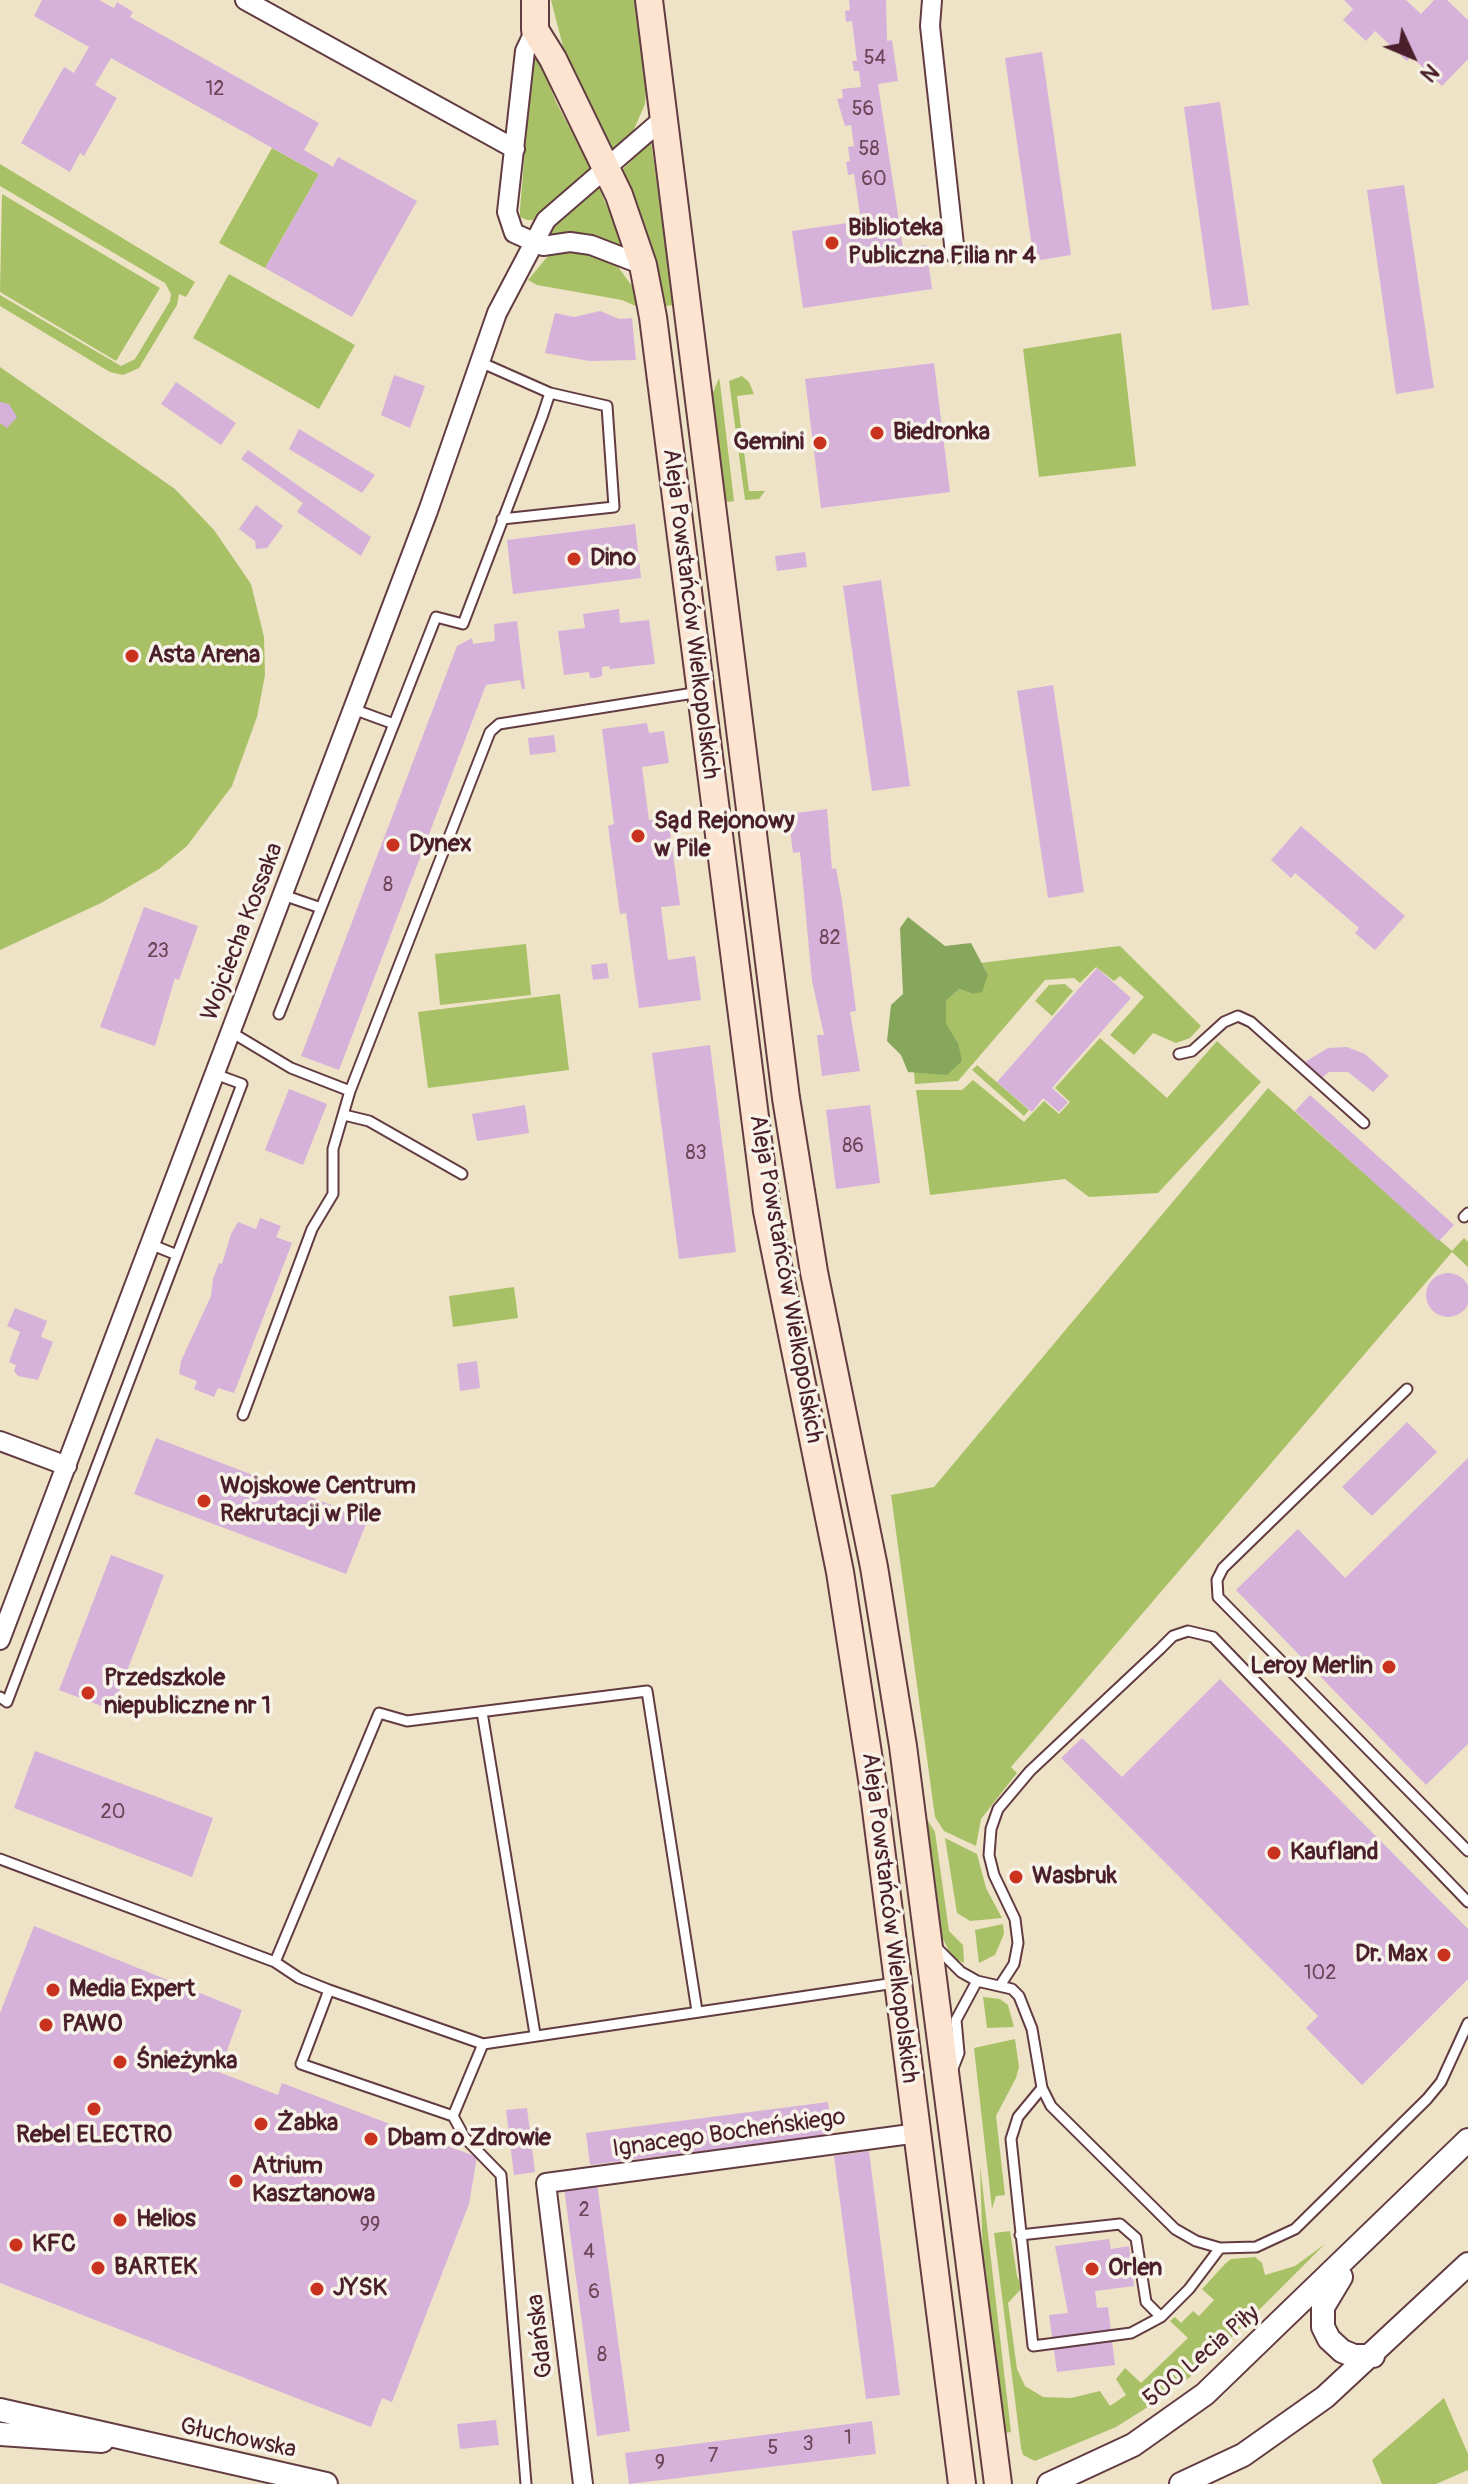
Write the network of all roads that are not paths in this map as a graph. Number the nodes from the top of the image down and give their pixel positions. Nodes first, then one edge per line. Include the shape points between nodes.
1 (245, 0) edge
2 (535, 0) edge
3 (649, 0) edge
4 (932, 0) edge
5 (535, 30) junction
6 (664, 118) junction
7 (515, 149) junction
8 (605, 169) junction
9 (532, 242) junction
10 (955, 254) dead end
11 (643, 265) junction
12 (480, 362) junction
13 (550, 393) junction
14 (502, 519) junction
15 (700, 692) junction
16 (353, 709) junction
17 (394, 724) junction
18 (283, 895) junction
19 (321, 908) junction
20 (279, 1014) dead end
21 (231, 1032) junction
22 (1179, 1054) dead end
23 (215, 1074) junction
24 (350, 1091) junction
25 (344, 1115) junction
26 (1364, 1123) dead end
27 (462, 1174) dead end
28 (150, 1244) junction
29 (177, 1255) junction
30 (1407, 1389) dead end
31 (243, 1415) dead end
32 (0, 1441) edge
33 (67, 1466) junction
34 (0, 1640) edge
35 (0, 1697) edge
36 (482, 1712) junction
37 (1468, 1851) edge
38 (0, 1859) edge
39 (1468, 1902) edge
40 (927, 1931) junction
41 (275, 1962) junction
42 (977, 1981) junction
43 (898, 1982) junction
44 (1001, 1984) junction
45 (329, 1990) junction
46 (697, 2011) junction
47 (1468, 2023) edge
48 (535, 2034) junction
49 (483, 2044) junction
50 (946, 2084) junction
51 (1042, 2088) junction
52 (453, 2116) junction
53 (918, 2133) junction
54 (1468, 2140) edge
55 (546, 2183) joint
56 (1020, 2235) junction
57 (1367, 2239) junction
58 (1220, 2248) junction
59 (1468, 2264) edge
60 (1161, 2317) junction
61 (1373, 2356) junction
62 (0, 2410) edge
63 (0, 2434) edge
64 (139, 2444) junction
65 (326, 2484) edge
66 (526, 2484) edge
67 (583, 2484) edge
68 (962, 2484) edge
69 (998, 2484) edge
70 (1049, 2484) edge
71 (1181, 2484) edge

1 - 7 street
2 - 5 main road
3 - 6 main road, Aleja Powstańców Wielkopolskich
4 - 10 street via 930,26
5 - 7 street via 525,51
5 - 8 main road, Aleja Powstańców Wielkopolskich
6 - 8 street, Wojciecha Kossaka
6 - 40 main road, Aleja Powstańców Wielkopolskich via 786,1098 814,1272 874,1567
7 - 9 street via 507,212 514,233
8 - 9 street, Wojciecha Kossaka via 546,220
8 - 11 main road, Aleja Powstańców Wielkopolskich
9 - 11 street via 581,242
9 - 12 street, Wojciecha Kossaka
11 - 15 main road, Aleja Powstańców Wielkopolskich
12 - 13 lane
12 - 16 street, Wojciecha Kossaka
13 - 14 lane
13 - 14 lane via 607,406 614,507
14 - 17 lane via 463,624 436,617
15 - 24 lane via 492,729
15 - 43 main road, Aleja Powstańców Wielkopolskich via 767,1211 840,1572
16 - 17 lane
16 - 18 street, Wojciecha Kossaka
17 - 19 lane
18 - 19 lane
18 - 21 street, Wojciecha Kossaka
19 - 20 lane
21 - 23 street, Wojciecha Kossaka
21 - 24 lane via 291,1068
22 - 26 lane via 1192,1051 1238,1016
23 - 28 street, Wojciecha Kossaka
23 - 29 lane via 242,1084
24 - 25 lane
25 - 27 lane via 369,1121
25 - 31 lane via 333,1149 333,1194 312,1229
28 - 29 lane
28 - 33 street, Wojciecha Kossaka
29 - 35 lane via 7,1702
30 - 37 lane via 1223,1568 1218,1597
32 - 33 street
33 - 34 street, Wojciecha Kossaka
36 - 41 lane via 407,1721 379,1713
36 - 46 lane via 647,1691
36 - 48 lane
38 - 41 lane
39 - 44 lane via 1213,1637 1188,1631 1166,1642 1030,1771 998,1809 989,1855 1015,1919 1018,1943 1013,1968
40 - 42 lane via 942,1955
40 - 50 main road, Aleja Powstańców Wielkopolskich
41 - 45 lane
42 - 44 lane
42 - 50 lane via 956,2020 959,2053
43 - 46 lane
43 - 53 main road, Aleja Powstańców Wielkopolskich
44 - 51 lane via 1026,2007
45 - 49 lane
45 - 52 lane via 301,2064
46 - 48 lane
47 - 58 lane via 1441,2082 1427,2099 1295,2229 1256,2247
48 - 49 lane
49 - 52 lane
50 - 69 main road, Aleja Powstańców Wielkopolskich
51 - 56 lane via 1018,2117 1012,2134
51 - 58 lane via 1051,2106 1169,2223 1196,2241
52 - 66 lane via 465,2138 501,2175
53 - 55 street, Ignacego Bocheńskiego
53 - 68 main road, Aleja Powstańców Wielkopolskich
54 - 57 street, 500 Lecia Piły
55 - 67 street, Gdańska
56 - 60 lane via 1120,2224 1136,2238 1146,2302
56 - 60 lane via 1033,2346 1131,2333
57 - 61 street, 500 Lecia Piły via 1332,2291 1322,2318 1335,2346 1354,2356
57 - 70 street, 500 Lecia Piły via 1205,2394 1133,2445
58 - 60 lane
59 - 61 street
61 - 71 street via 1287,2427
62 - 64 street, Głuchowska via 79,2425
63 - 64 street, Głuchowska
64 - 65 street, Głuchowska

